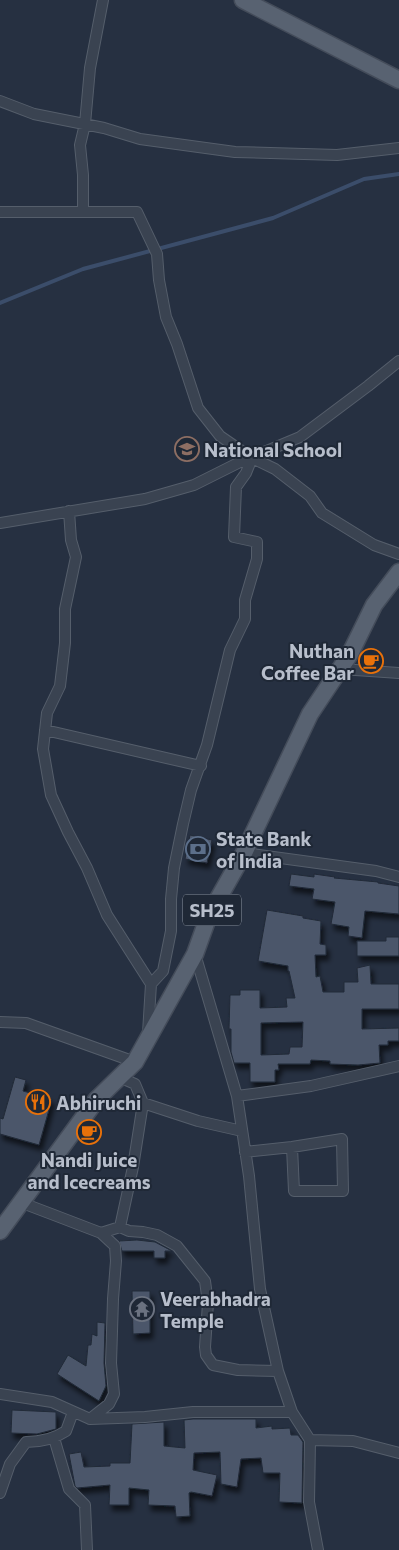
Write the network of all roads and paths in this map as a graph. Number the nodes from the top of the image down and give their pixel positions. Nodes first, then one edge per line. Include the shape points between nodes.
1 (103, 0) edge
2 (244, 0) edge
3 (399, 80) edge
4 (0, 101) edge
5 (85, 124) junction
6 (399, 148) edge
7 (83, 211) junction
8 (0, 212) edge
9 (399, 361) edge
10 (252, 458) junction
11 (69, 511) junction
12 (0, 523) edge
13 (399, 554) edge
14 (399, 572) edge
15 (341, 669) junction
16 (399, 673) edge
17 (45, 730) junction
18 (201, 766) junction
19 (244, 853) junction
20 (399, 877) edge
21 (195, 954) junction
22 (151, 984) junction
23 (0, 1022) edge
24 (148, 1039) junction
25 (135, 1062) junction
26 (399, 1066) edge
27 (119, 1077) junction
28 (237, 1096) junction
29 (144, 1103) junction
30 (242, 1131) junction
31 (292, 1147) junction
32 (246, 1152) junction
33 (19, 1204) junction
34 (120, 1227) junction
35 (0, 1231) edge
36 (101, 1233) junction
37 (278, 1371) junction
38 (0, 1394) edge
39 (73, 1412) junction
40 (292, 1412) junction
41 (90, 1419) junction
42 (54, 1438) junction
43 (310, 1440) junction
44 (399, 1453) edge
45 (0, 1493) edge
46 (87, 1550) edge
47 (318, 1550) edge

1 - 5 street via 90,68
2 - 3 main road
4 - 5 street via 34,114
5 - 6 street via 140,139 235,152 337,155
5 - 7 street via 80,145
7 - 8 street
7 - 10 street via 137,212 157,254 166,317 198,408 220,436
9 - 10 street via 300,437
10 - 11 street via 172,492
10 - 13 street via 275,469 310,496 322,513 374,545
10 - 18 street via 236,486 234,537 257,542 256,559 245,600 245,619 230,650
11 - 12 street
11 - 17 street via 76,557 66,610 66,643 60,686 47,713
14 - 15 main road, SH25 via 374,606
15 - 16 street
15 - 19 main road, SH25 via 310,714
17 - 18 street
17 - 22 street via 43,749 51,795 107,915
18 - 22 street via 191,790 174,868 171,931 163,971
19 - 20 street
19 - 21 main road, SH25 via 209,915
21 - 24 main road, SH25
21 - 28 street
22 - 24 street
23 - 25 street via 26,1023
24 - 25 main road, SH25
25 - 27 main road, SH25
26 - 28 street via 311,1086
27 - 29 street via 135,1084
27 - 33 main road, SH25 via 97,1099
28 - 30 street
29 - 30 street
29 - 34 street
30 - 32 street
31 - 31 street via 342,1139 343,1191 294,1191
31 - 32 street
32 - 37 street via 260,1289
33 - 35 main road, SH25
33 - 36 street
34 - 36 street
34 - 37 street via 157,1235 177,1246 205,1281 208,1303 205,1347 213,1365 238,1370
36 - 41 street via 115,1246 111,1363 114,1394 109,1404
37 - 40 street
38 - 39 street via 52,1402
39 - 41 street
39 - 42 street via 66,1432
40 - 41 street via 193,1412
40 - 43 street
42 - 45 street via 26,1442 10,1464
42 - 46 street via 69,1489 85,1505
43 - 44 street via 352,1441
43 - 47 street via 309,1502

